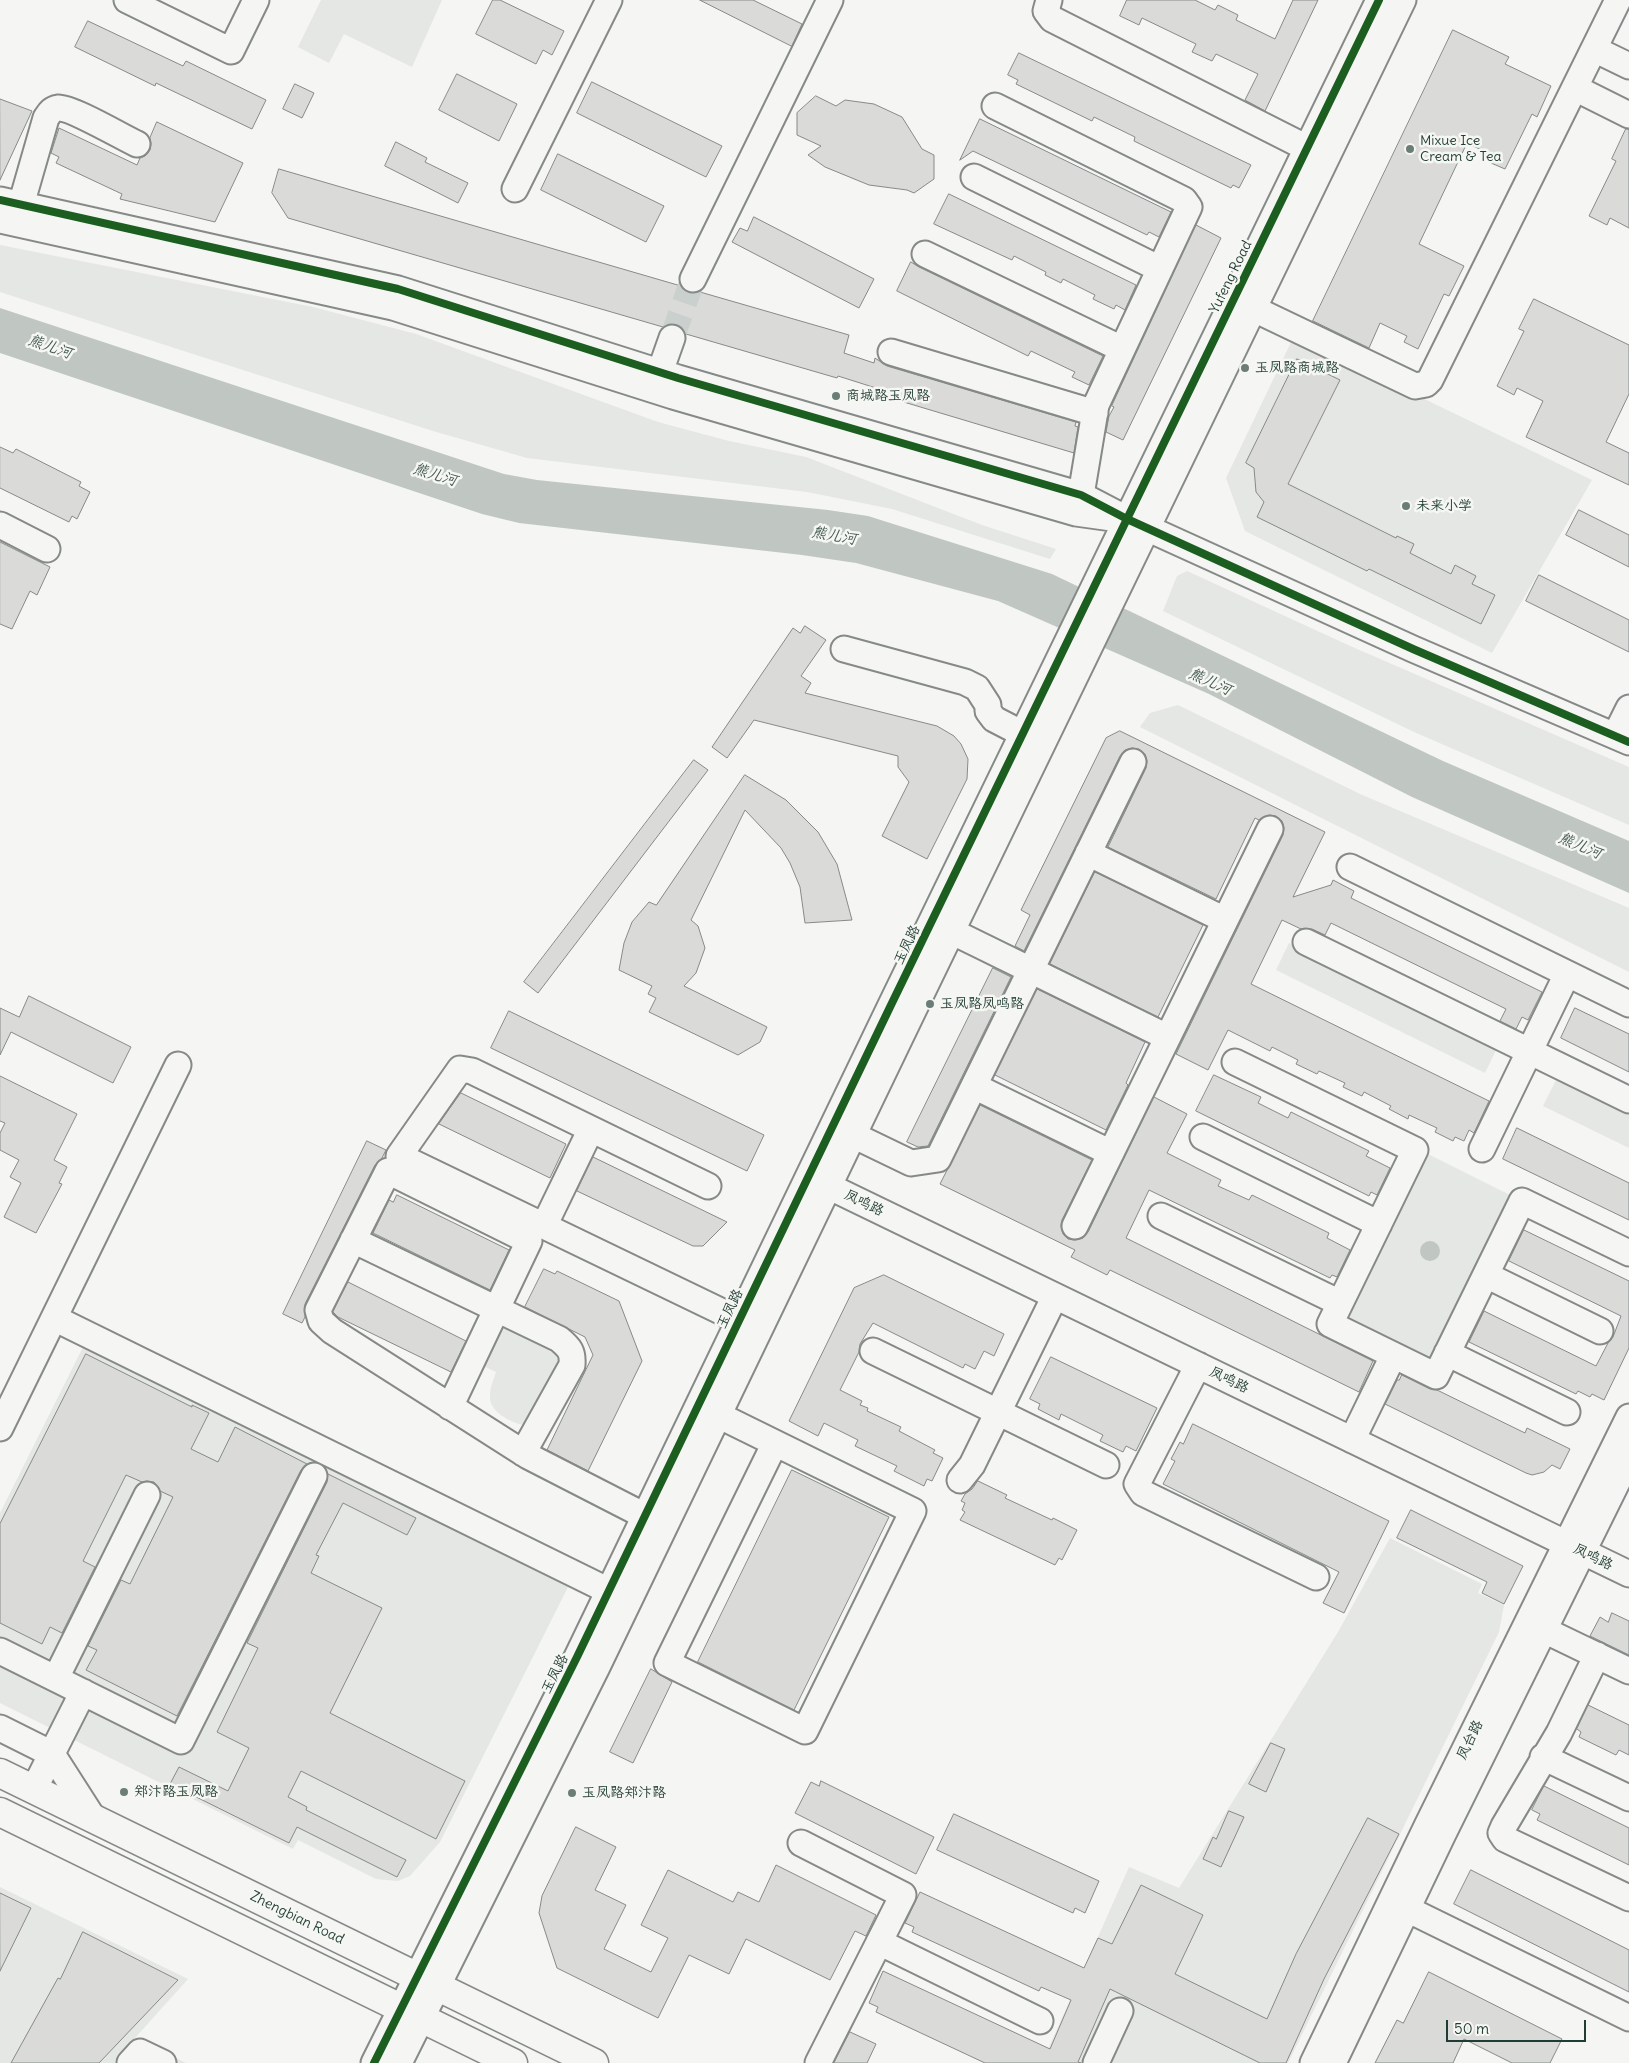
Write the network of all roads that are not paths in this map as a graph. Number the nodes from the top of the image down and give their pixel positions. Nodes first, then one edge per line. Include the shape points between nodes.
1 (126, 0) edge
2 (256, 0) edge
3 (609, 0) edge
4 (830, 0) edge
5 (1049, 0) edge
6 (1379, 0) edge
7 (1404, 0) edge
8 (1620, 0) edge
9 (1629, 4) edge
10 (1594, 49) junction
11 (1629, 66) edge
12 (1575, 88) junction
13 (995, 106) dead end
14 (1629, 115) edge
15 (137, 144) dead end
16 (1307, 148) junction
17 (974, 176) dead end
18 (515, 189) dead end
19 (11, 203) edge
20 (0, 220) edge
21 (925, 254) dead end
22 (1160, 269) junction
23 (693, 278) tunnel mouth
24 (1254, 309) junction
25 (672, 338) tunnel mouth
26 (1122, 349) junction
27 (891, 352) dead end
28 (660, 372) junction
29 (1095, 413) junction
30 (1081, 495) junction
31 (1137, 524) junction
32 (0, 525) edge
33 (47, 548) dead end
34 (1116, 568) joint
35 (844, 649) dead end
36 (1068, 665) junction
37 (1629, 708) edge
38 (1023, 734) junction
39 (1622, 739) edge
40 (1133, 762) dead end
41 (1270, 829) dead end
42 (1088, 854) junction
43 (1350, 867) dead end
44 (1225, 920) junction
45 (951, 931) junction
46 (1306, 942) dead end
47 (1031, 970) junction
48 (1567, 974) junction
49 (1629, 1004) edge
50 (1167, 1037) junction
51 (1530, 1052) junction
52 (1234, 1062) dead end
53 (178, 1065) dead end
54 (974, 1086) junction
55 (1629, 1100) edge
56 (591, 1129) junction
57 (853, 1135) junction
58 (1203, 1137) dead end
59 (1482, 1148) dead end
60 (1111, 1153) junction
61 (708, 1186) dead end
62 (828, 1186) junction
63 (1161, 1216) dead end
64 (1379, 1224) junction
65 (544, 1226) junction
66 (1074, 1226) dead end
67 (353, 1240) junction
68 (1629, 1253) edge
69 (1486, 1275) junction
70 (1055, 1296) junction
71 (1340, 1303) junction
72 (497, 1309) junction
73 (54, 1318) junction
74 (739, 1320) junction
75 (1600, 1331) dead end
76 (873, 1351) dead end
77 (1447, 1353) junction
78 (1394, 1356) junction
79 (1198, 1365) junction
80 (450, 1407) junction
81 (998, 1412) junction
82 (1567, 1412) dead end
83 (718, 1415) junction
84 (1629, 1417) edge
85 (0, 1428) edge
86 (1352, 1440) junction
87 (775, 1443) junction
88 (522, 1453) junction
89 (1629, 1458) edge
90 (1106, 1465) dead end
91 (314, 1476) dead end
92 (960, 1480) dead end
93 (148, 1495) dead end
94 (645, 1516) junction
95 (1574, 1548) junction
96 (1629, 1574) edge
97 (1316, 1578) dead end
98 (609, 1591) junction
99 (1544, 1630) junction
100 (0, 1650) edge
101 (1597, 1656) junction
102 (1629, 1671) edge
103 (56, 1678) junction
104 (82, 1692) junction
105 (0, 1728) edge
106 (52, 1754) junction
107 (1543, 1757) junction
108 (0, 1773) edge
109 (34, 1789) junction
110 (1629, 1798) edge
111 (0, 1812) edge
112 (93, 1818) junction
113 (801, 1843) dead end
114 (1629, 1898) edge
115 (1407, 1909) junction
116 (879, 1942) junction
117 (427, 1982) junction
118 (1120, 2011) dead end
119 (412, 2013) junction
120 (1629, 2018) edge
121 (1040, 2021) dead end
122 (130, 2063) edge
123 (163, 2063) edge
124 (374, 2063) edge
125 (399, 2063) edge
126 (513, 2063) edge
127 (594, 2063) edge
128 (818, 2063) edge
129 (1096, 2063) edge
130 (1313, 2063) edge
131 (1333, 2063) edge

1 - 2 street via 231,51
3 - 18 street
4 - 23 street
5 - 16 street via 1046,11 1052,19
6 - 16 street, Yufeng Road
7 - 24 street, Yufeng Road
8 - 9 street
8 - 10 street
10 - 11 street
10 - 12 street
12 - 14 street
12 - 24 street via 1426,384 1415,386
13 - 22 street via 1184,200 1189,207
15 - 19 street via 70,111 58,108 50,111
16 - 31 street, Yufeng Road
17 - 22 street
19 - 28 street via 398,289
20 - 31 street via 393,307 673,396 1066,511
21 - 26 street
22 - 26 street
24 - 31 street, Yufeng Road
25 - 28 street
26 - 29 street via 1096,404
27 - 29 street
28 - 30 street
29 - 30 street
30 - 31 street
31 - 34 street, Yufeng Road
31 - 39 street
32 - 33 street
34 - 36 street, 玉凤路
35 - 38 street via 966,682 977,688 994,719
36 - 38 street, 玉凤路
36 - 45 street, 玉凤路
37 - 39 street
38 - 74 street, 玉凤路
40 - 42 street
41 - 44 street
42 - 44 street
42 - 47 street
43 - 48 street
44 - 50 street
45 - 47 street
45 - 57 street, 玉凤路
46 - 51 street
47 - 50 street
47 - 54 street
48 - 49 street
48 - 51 street
50 - 60 street
51 - 55 street
51 - 59 street
52 - 64 street via 1415,1150
53 - 73 street
54 - 57 street via 938,1159 911,1163
54 - 60 street
56 - 61 street
56 - 65 street
56 - 65 street via 472,1071 460,1069 399,1156
57 - 62 street, 玉凤路
58 - 64 street
60 - 66 street
62 - 70 street, 凤鸣路
62 - 83 street, 玉凤路
63 - 71 street
64 - 71 street
65 - 74 street
67 - 72 street
67 - 72 street via 388,1171 529,1241
67 - 80 street via 318,1310 321,1321
68 - 69 street via 1522,1200
69 - 75 street
69 - 77 street
70 - 79 street, 凤鸣路
70 - 81 street
71 - 78 street via 1330,1324
72 - 80 street
72 - 88 street via 559,1339 570,1348 572,1355 572,1366
73 - 85 street
73 - 98 street
74 - 94 street, 玉凤路
76 - 81 street
77 - 78 street via 1436,1376
77 - 82 street
78 - 86 street
79 - 86 street, 凤鸣路
79 - 97 street via 1137,1484 1143,1493
80 - 88 street
81 - 90 street
81 - 92 street via 972,1466
83 - 87 street
83 - 117 street, 玉凤路 via 597,1667
84 - 95 street, 凤台路
86 - 95 street, 凤鸣路
87 - 87 street via 913,1511 805,1731 667,1662
88 - 94 street
89 - 95 street, 凤台路
91 - 104 street via 181,1742
93 - 103 street
94 - 98 street, 玉凤路
95 - 96 street, 凤鸣路
95 - 99 street, 凤台路
95 - 130 street, 凤台路 via 1427,1826
98 - 117 street, 玉凤路
99 - 101 street
99 - 115 street, 凤台路
100 - 103 street
101 - 102 street
101 - 107 street via 1559,1733
103 - 104 street
104 - 106 street
105 - 106 street
106 - 109 street
106 - 112 street
107 - 110 street
107 - 114 street via 1501,1833 1505,1839
108 - 109 main road, Zhengbian Road
109 - 112 main road, Zhengbian Road
111 - 119 main road
112 - 117 main road, Zhengbian Road
113 - 116 street via 903,1895
115 - 120 street
115 - 131 street, 凤台路
116 - 121 street
116 - 128 street
117 - 119 street, 玉凤路
117 - 127 main road, Zhengbian Road
118 - 129 street
119 - 124 street, 玉凤路
119 - 125 street, 玉凤路
119 - 126 main road
122 - 123 street via 140,2052

